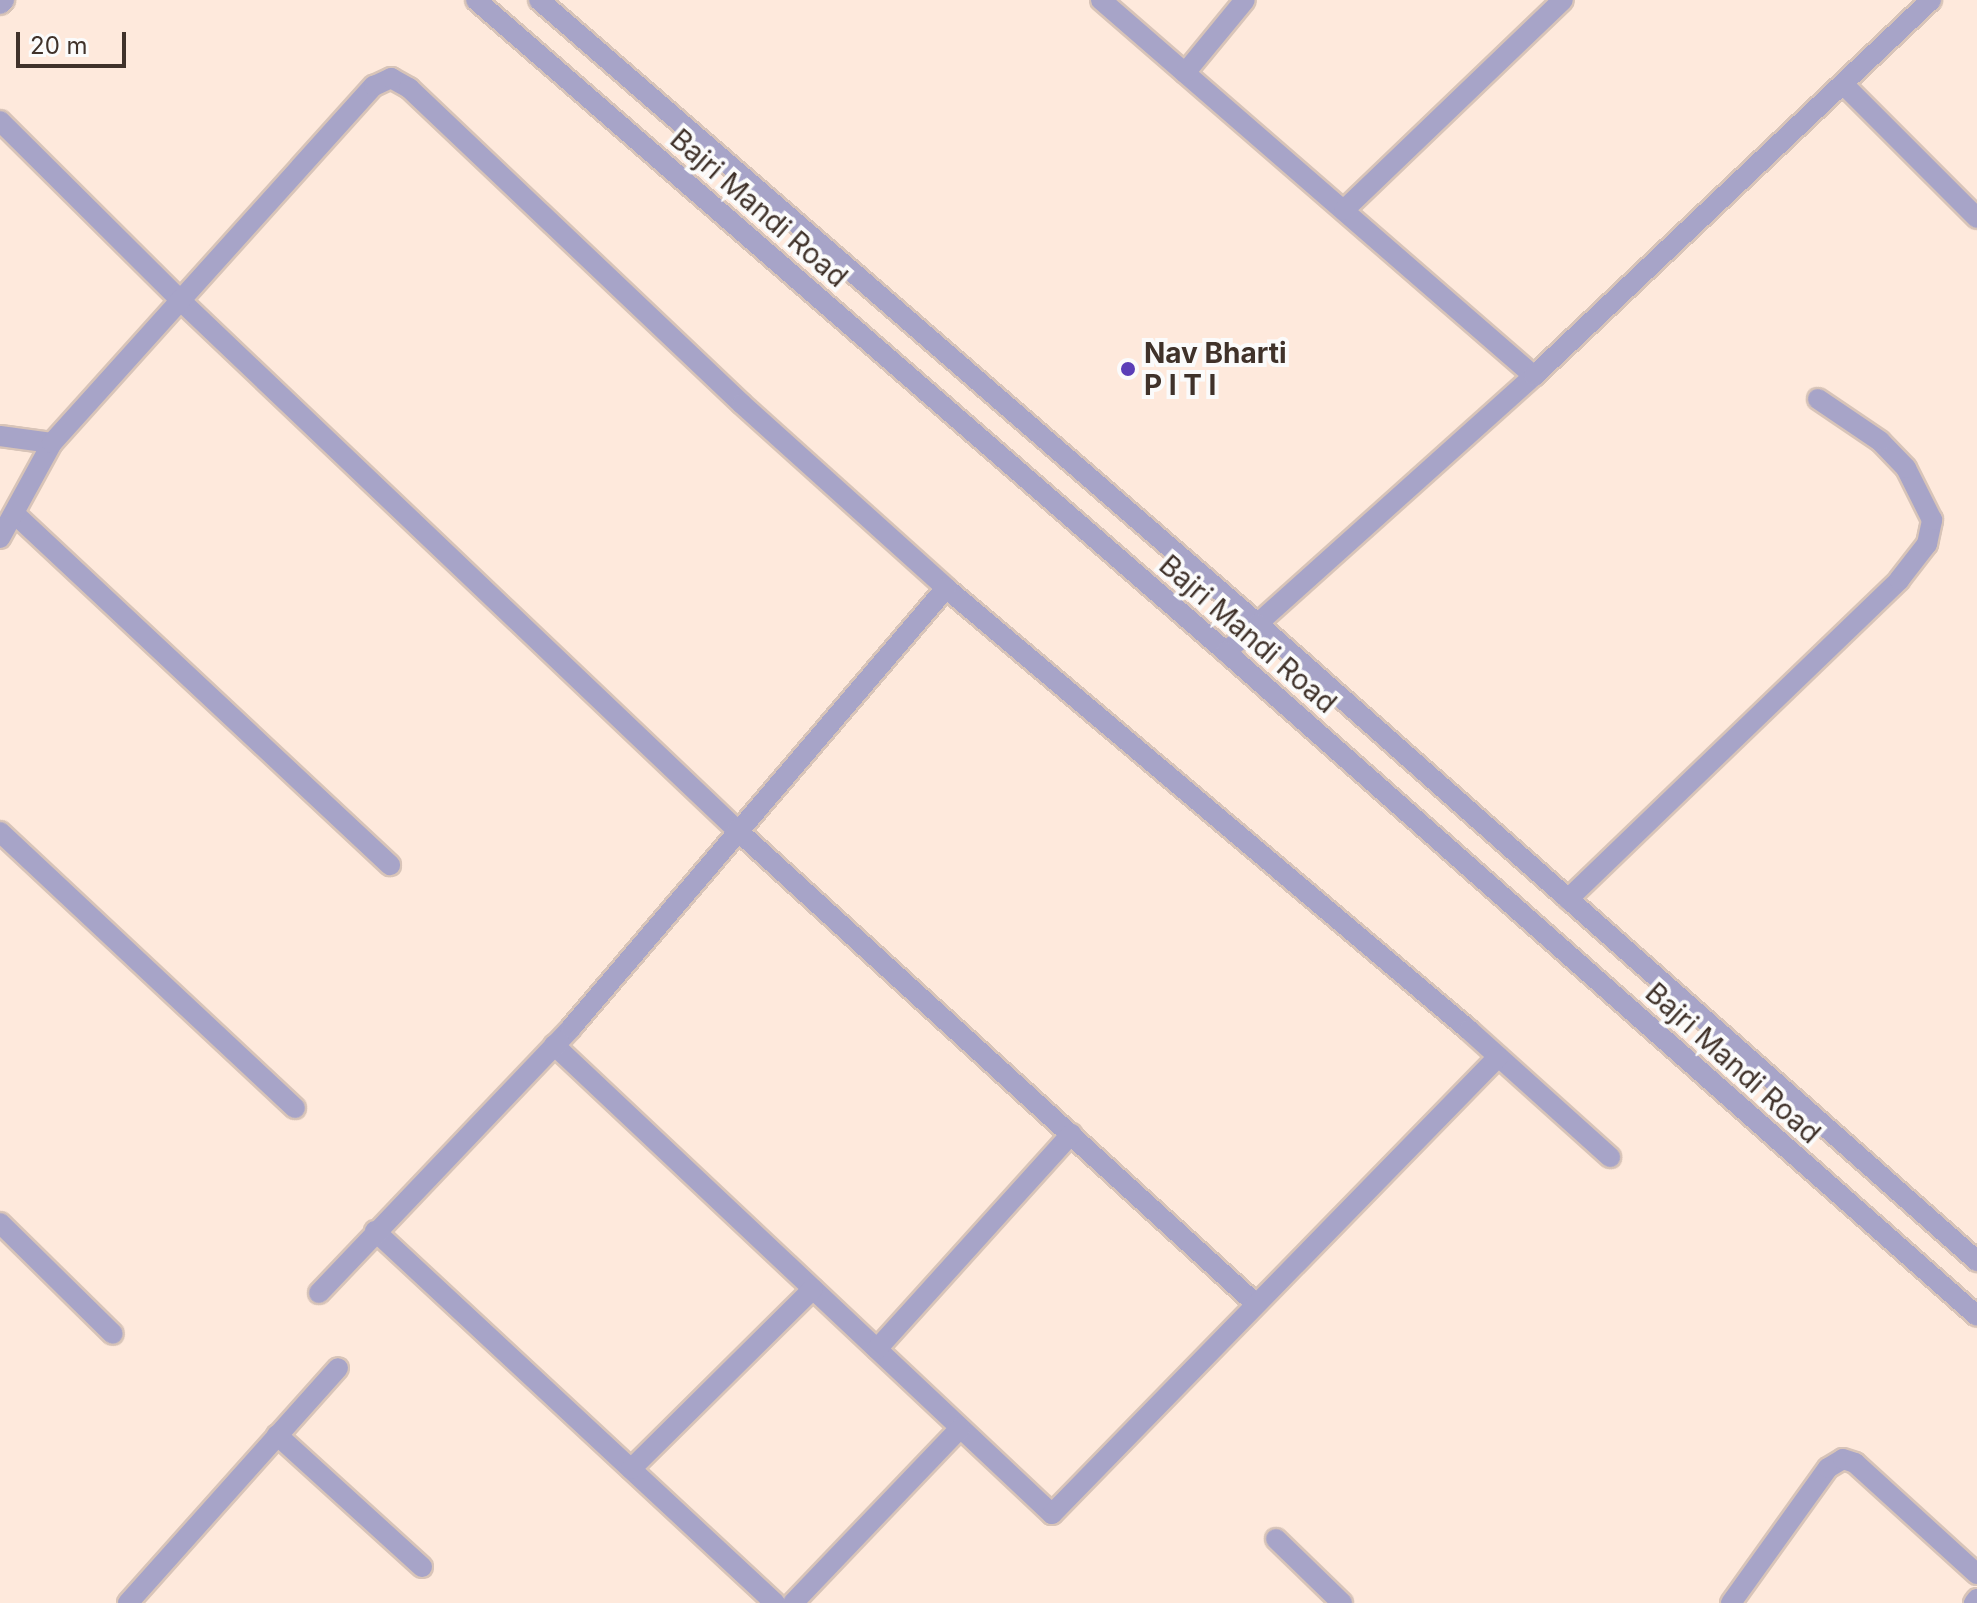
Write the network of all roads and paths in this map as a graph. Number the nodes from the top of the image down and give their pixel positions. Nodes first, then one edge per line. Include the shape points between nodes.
1 (476, 0) edge
2 (539, 0) edge
3 (1101, 0) edge
4 (1245, 0) edge
5 (1563, 0) edge
6 (1931, 0) edge
7 (1185, 73) junction
8 (1844, 85) junction
9 (0, 121) edge
10 (1344, 210) junction
11 (1977, 218) edge
12 (180, 300) junction
13 (1534, 376) junction
14 (1818, 399) dead end
15 (0, 436) edge
16 (52, 443) junction
17 (17, 516) junction
18 (0, 538) edge
19 (946, 588) junction
20 (1258, 624) junction
21 (1226, 652) junction
22 (737, 830) junction
23 (0, 832) edge
24 (390, 865) dead end
25 (1568, 899) junction
26 (554, 1045) junction
27 (1498, 1057) junction
28 (295, 1108) dead end
29 (1071, 1134) junction
30 (1610, 1157) dead end
31 (0, 1223) edge
32 (375, 1231) junction
33 (1977, 1261) edge
34 (813, 1289) junction
35 (319, 1293) dead end
36 (1256, 1304) junction
37 (1977, 1316) edge
38 (113, 1334) dead end
39 (877, 1349) junction
40 (338, 1368) dead end
41 (960, 1428) junction
42 (277, 1435) junction
43 (631, 1469) junction
44 (1276, 1539) dead end
45 (422, 1567) dead end
46 (1977, 1574) edge
47 (128, 1603) edge
48 (775, 1603) edge
49 (793, 1603) edge
50 (1342, 1603) edge
51 (1731, 1603) edge

1 - 21 street, Bajri Mandi Road
2 - 20 street
3 - 7 street
4 - 7 street
5 - 10 street
6 - 8 street
7 - 10 street
8 - 11 street
8 - 13 street
9 - 12 street
10 - 13 street
12 - 16 street
12 - 19 street via 374,86 391,78 409,88 742,404
12 - 22 street
13 - 20 street
14 - 25 street via 1880,441 1906,468 1932,520 1927,544 1899,580
15 - 16 street
16 - 17 street
17 - 18 street
17 - 24 street
19 - 22 street
19 - 27 street
20 - 21 street
20 - 25 street
21 - 37 street, Bajri Mandi Road
22 - 26 street
22 - 29 street
23 - 28 street
25 - 33 street
26 - 32 street
26 - 34 street
27 - 30 street
27 - 36 street
29 - 36 street
29 - 39 street
31 - 38 street
32 - 35 street
32 - 43 street
34 - 39 street
34 - 43 street
36 - 41 street via 1052,1514
39 - 41 street
40 - 42 street
41 - 49 street
42 - 45 street
42 - 47 street
43 - 48 street
44 - 50 street
46 - 51 street via 1855,1463 1843,1459 1828,1468

